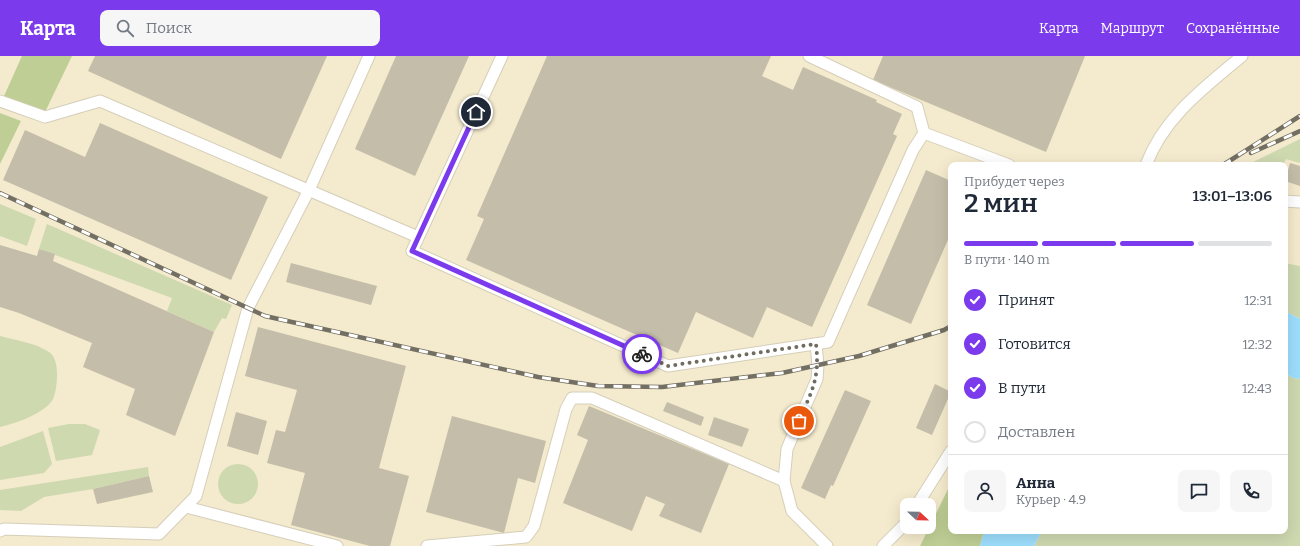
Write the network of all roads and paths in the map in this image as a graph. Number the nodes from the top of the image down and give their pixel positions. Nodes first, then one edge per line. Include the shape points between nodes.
1 (369, 56) edge
2 (502, 56) edge
3 (809, 56) edge
4 (1242, 56) edge
5 (0, 101) edge
6 (924, 133) junction
7 (1001, 162) edge
8 (1148, 162) edge
9 (309, 190) junction
10 (1288, 201) edge
11 (1300, 202) edge
12 (418, 237) junction
13 (816, 344) junction
14 (948, 456) edge
15 (784, 481) junction
16 (921, 498) edge
17 (186, 507) junction
18 (900, 529) edge
19 (0, 531) edge
20 (336, 546) edge
21 (427, 546) edge
22 (828, 546) edge
23 (883, 546) edge

1 - 9 lane
2 - 12 lane
3 - 6 lane via 917,107
4 - 8 lane via 1184,104 1163,132
5 - 9 lane via 45,117 100,101
6 - 7 lane
6 - 13 lane via 828,342
9 - 12 lane
9 - 17 lane via 248,308 196,496
10 - 11 lane
12 - 13 lane via 412,251 668,366
13 - 15 lane via 817,379 787,449
14 - 16 lane
15 - 21 lane via 592,398 572,398 566,408 534,526 526,537
15 - 22 lane via 792,511
17 - 19 lane via 159,534 4,529
17 - 20 lane
18 - 23 lane

